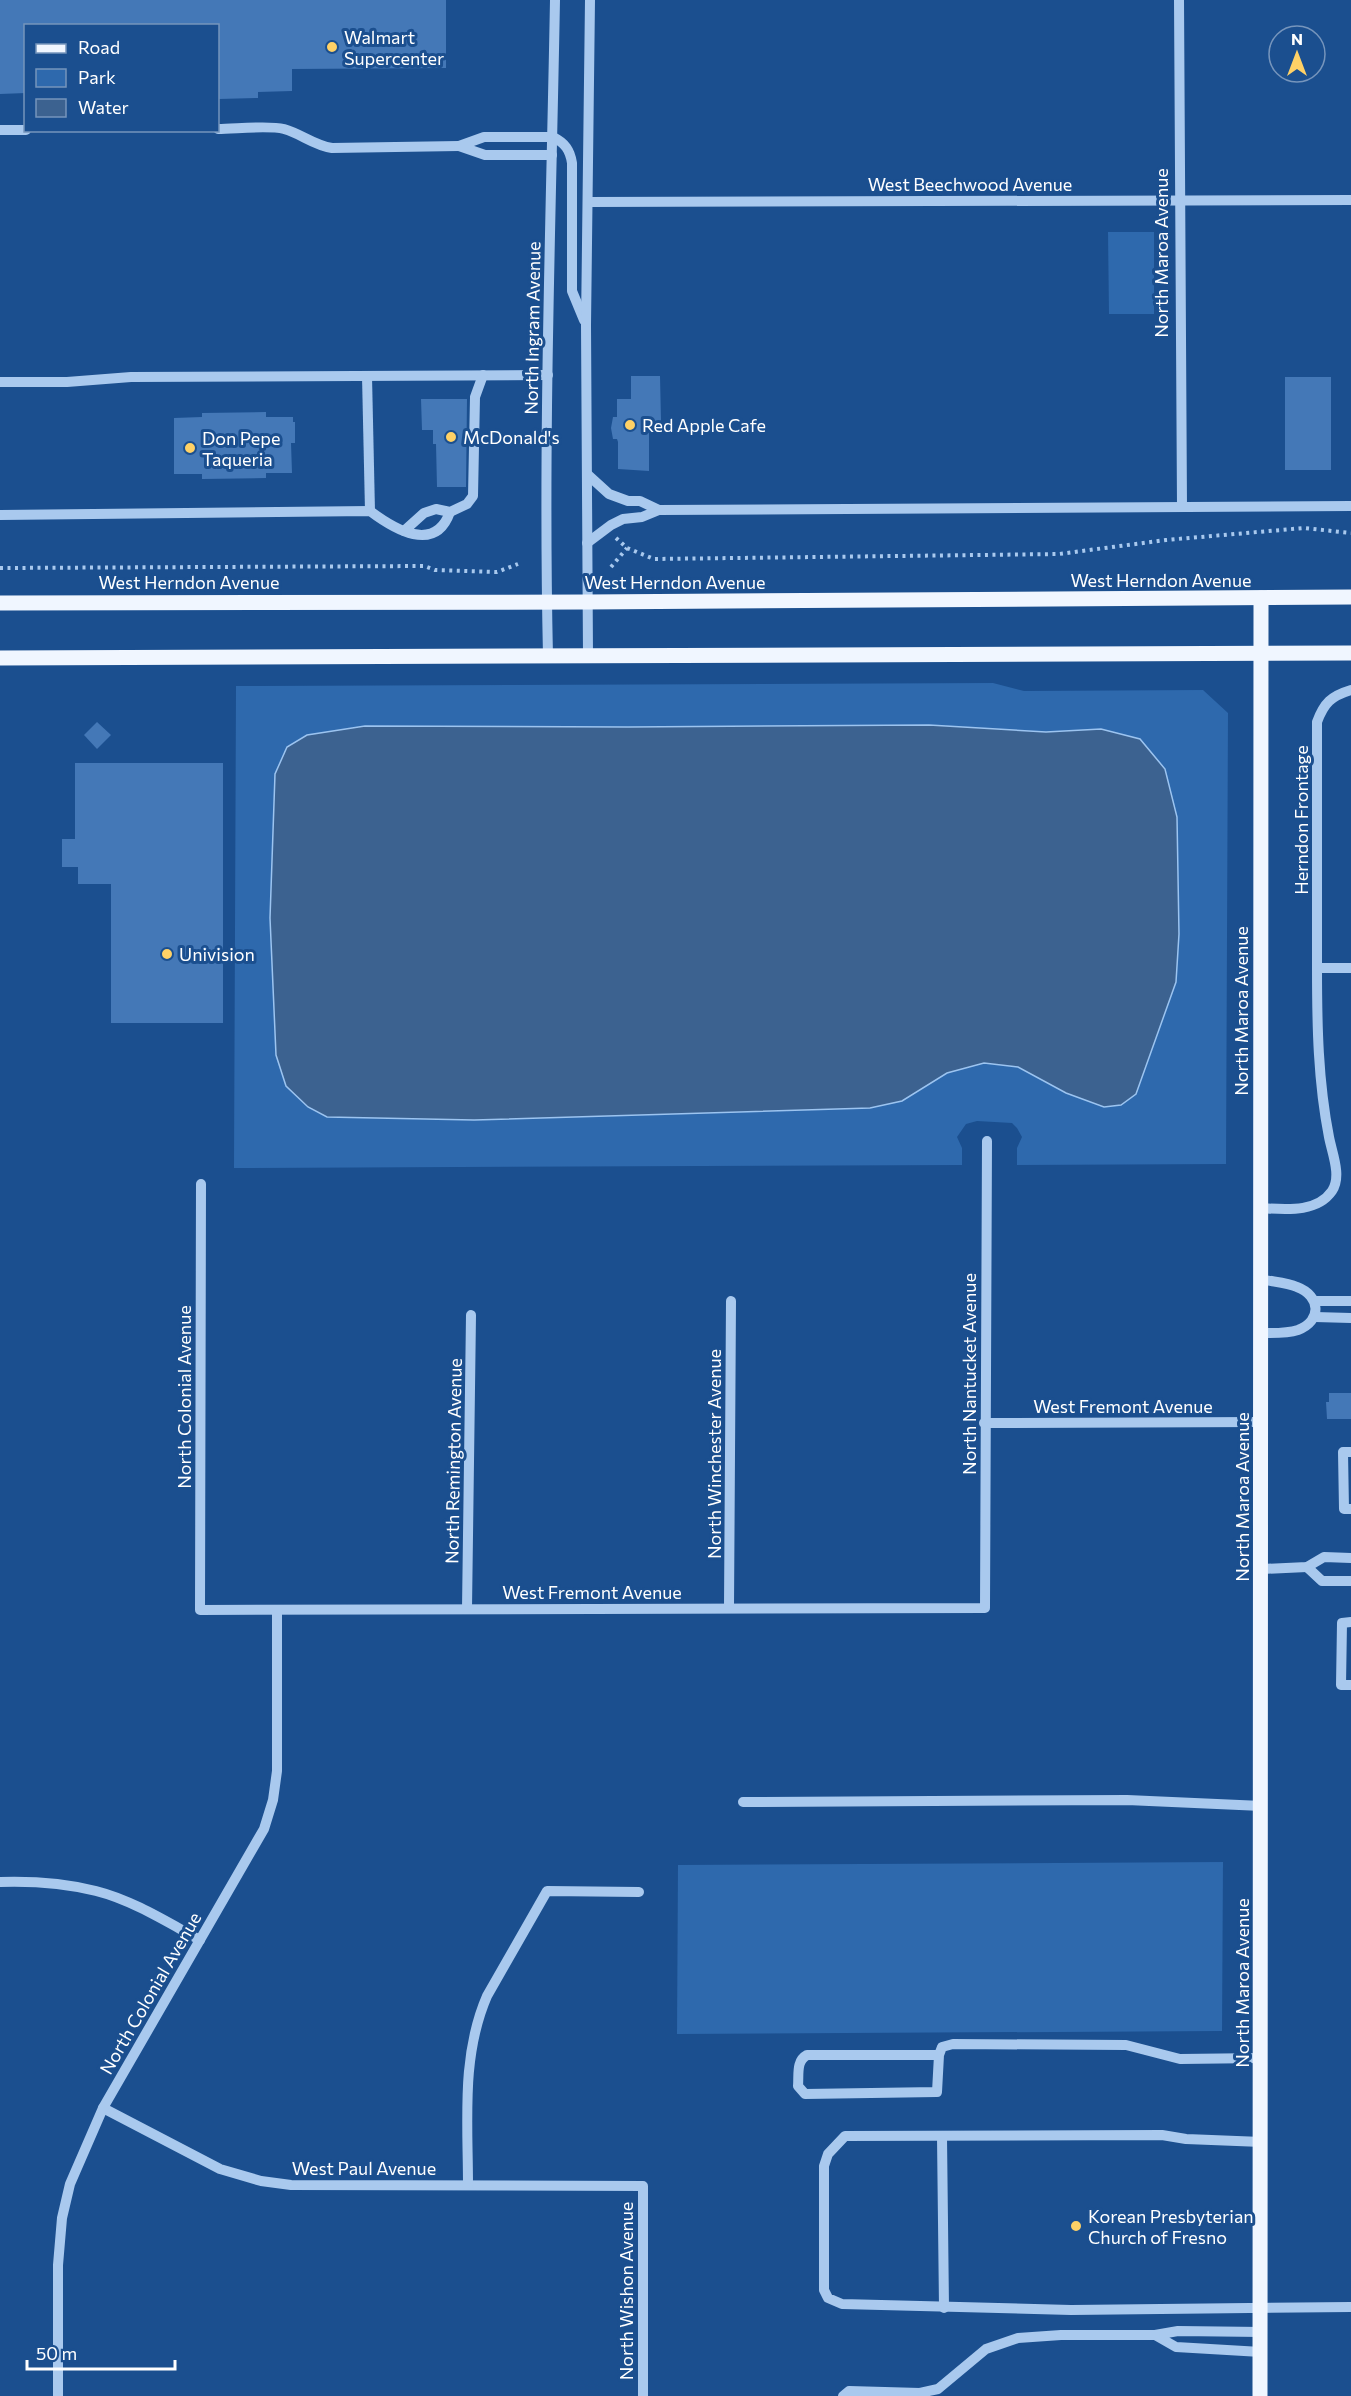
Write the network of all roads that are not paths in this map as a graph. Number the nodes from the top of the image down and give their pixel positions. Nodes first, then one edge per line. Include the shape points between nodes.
1 (555, 0) edge
2 (590, 0) edge
3 (1179, 0) edge
4 (219, 129) edge
5 (0, 130) edge
6 (24, 130) edge
7 (553, 137) junction
8 (459, 146) junction
9 (552, 155) junction
10 (1180, 200) junction
11 (1351, 200) edge
12 (588, 202) junction
13 (586, 326) junction
14 (483, 375) junction
15 (548, 375) junction
16 (367, 376) junction
17 (0, 382) edge
18 (587, 474) junction
19 (1351, 506) edge
20 (1182, 507) junction
21 (659, 510) junction
22 (370, 511) junction
23 (450, 512) junction
24 (0, 514) edge
25 (404, 531) junction
26 (587, 543) junction
27 (1351, 597) edge
28 (1261, 598) junction
29 (547, 601) junction
30 (587, 602) junction
31 (0, 603) edge
32 (1351, 653) edge
33 (1261, 654) junction
34 (548, 656) junction
35 (588, 656) junction
36 (0, 658) edge
37 (1351, 690) edge
38 (1317, 968) junction
39 (1351, 968) edge
40 (987, 1141) dead end
41 (201, 1184) dead end
42 (1259, 1208) junction
43 (1260, 1280) junction
44 (731, 1301) dead end
45 (1316, 1301) junction
46 (1351, 1301) edge
47 (471, 1315) dead end
48 (1315, 1317) junction
49 (1351, 1318) edge
50 (1260, 1333) junction
51 (1261, 1422) junction
52 (984, 1423) junction
53 (1351, 1452) edge
54 (1351, 1509) edge
55 (1351, 1558) edge
56 (1307, 1567) junction
57 (1262, 1569) junction
58 (1351, 1581) edge
59 (729, 1607) junction
60 (985, 1608) joint
61 (467, 1609) junction
62 (200, 1610) joint
63 (277, 1610) junction
64 (1351, 1622) edge
65 (1351, 1685) edge
66 (743, 1802) dead end
67 (1262, 1806) junction
68 (0, 1882) edge
69 (639, 1892) dead end
70 (200, 1940) junction
71 (939, 2055) junction
72 (1262, 2058) junction
73 (103, 2108) junction
74 (942, 2137) junction
75 (1262, 2142) junction
76 (468, 2185) junction
77 (643, 2186) joint
78 (1262, 2307) junction
79 (1351, 2307) edge
80 (944, 2308) junction
81 (1262, 2332) junction
82 (1155, 2335) junction
83 (1261, 2352) junction
84 (58, 2396) edge
85 (643, 2396) edge
86 (843, 2396) edge
87 (1260, 2396) edge

1 - 7 street, North Ingram Avenue
2 - 12 street
3 - 10 street, North Maroa Avenue
4 - 8 street via 279,129 316,146 332,148
5 - 6 street
7 - 8 street via 484,136
7 - 9 street, North Ingram Avenue
7 - 13 street via 563,142 572,163 572,291
8 - 9 street via 485,155
9 - 15 street, North Ingram Avenue
10 - 11 street, West Beechwood Avenue
10 - 12 street, West Beechwood Avenue
10 - 20 street, North Maroa Avenue
12 - 13 street
13 - 18 street
14 - 15 street
14 - 16 street
14 - 23 street via 475,397 473,496
15 - 29 street, North Ingram Avenue
16 - 17 street
16 - 22 street
18 - 21 street via 609,494
18 - 26 street
19 - 20 street
20 - 21 street
21 - 26 street via 623,519
22 - 24 street
22 - 25 street
23 - 25 street via 436,509 424,513
23 - 25 street via 439,529 429,535
26 - 30 street
27 - 28 main road, West Herndon Avenue
28 - 30 main road, West Herndon Avenue
28 - 33 main road, North Maroa Avenue
29 - 30 main road, West Herndon Avenue
29 - 31 main road, West Herndon Avenue
29 - 34 street, North Ingram Avenue
30 - 35 street
32 - 33 main road
33 - 35 main road
33 - 42 main road, North Maroa Avenue
34 - 35 main road
34 - 36 main road
37 - 38 street, Herndon Frontage via 1327,701 1317,722
38 - 39 street
38 - 42 street, Herndon Frontage via 1320,1073 1336,1178 1333,1190 1311,1206 1291,1210
40 - 52 street, North Nantucket Avenue
41 - 62 street, North Colonial Avenue
42 - 43 main road, North Maroa Avenue
43 - 45 street via 1297,1287
43 - 50 main road, North Maroa Avenue
44 - 59 street, North Winchester Avenue
45 - 46 street
45 - 48 street
47 - 61 street, North Remington Avenue
48 - 49 street
48 - 50 street via 1309,1324 1287,1333
50 - 51 main road, North Maroa Avenue
51 - 52 street, West Fremont Avenue
51 - 57 main road, North Maroa Avenue
52 - 60 street, North Nantucket Avenue
53 - 54 street via 1344,1452 1344,1509
55 - 56 street via 1324,1557
56 - 57 street
56 - 58 street via 1322,1581
57 - 67 main road, North Maroa Avenue
59 - 60 street, West Fremont Avenue
59 - 61 street, West Fremont Avenue
61 - 63 street, West Fremont Avenue
62 - 63 street, West Fremont Avenue
63 - 70 street, North Colonial Avenue via 277,1771 273,1800 264,1829
64 - 65 street via 1342,1623 1341,1685
66 - 67 street via 1128,1800
67 - 72 main road, North Maroa Avenue
68 - 70 street via 38,1881 97,1891 147,1911
69 - 76 street via 547,1891 479,2014 467,2075
70 - 73 street, North Colonial Avenue
71 - 71 street via 937,2092 805,2094 798,2086 799,2063 807,2055
71 - 72 street via 942,2047 953,2044 1126,2045 1180,2059
72 - 75 main road, North Maroa Avenue
73 - 76 street, West Paul Avenue via 220,2169 261,2181 291,2185
73 - 84 street, North Colonial Avenue via 70,2184 62,2218
74 - 75 street via 1162,2134 1186,2139
74 - 80 street
74 - 80 street via 845,2136 828,2154 824,2166 824,2290 828,2298 842,2304
75 - 78 main road, North Maroa Avenue
76 - 77 street, West Paul Avenue
77 - 85 street, North Wishon Avenue
78 - 79 street
78 - 80 street
78 - 81 main road, North Maroa Avenue
81 - 82 street via 1178,2331
81 - 83 main road, North Maroa Avenue
82 - 83 street via 1176,2347
82 - 86 street via 1018,2338 986,2349 938,2389 920,2393 849,2391
83 - 87 main road, North Maroa Avenue

